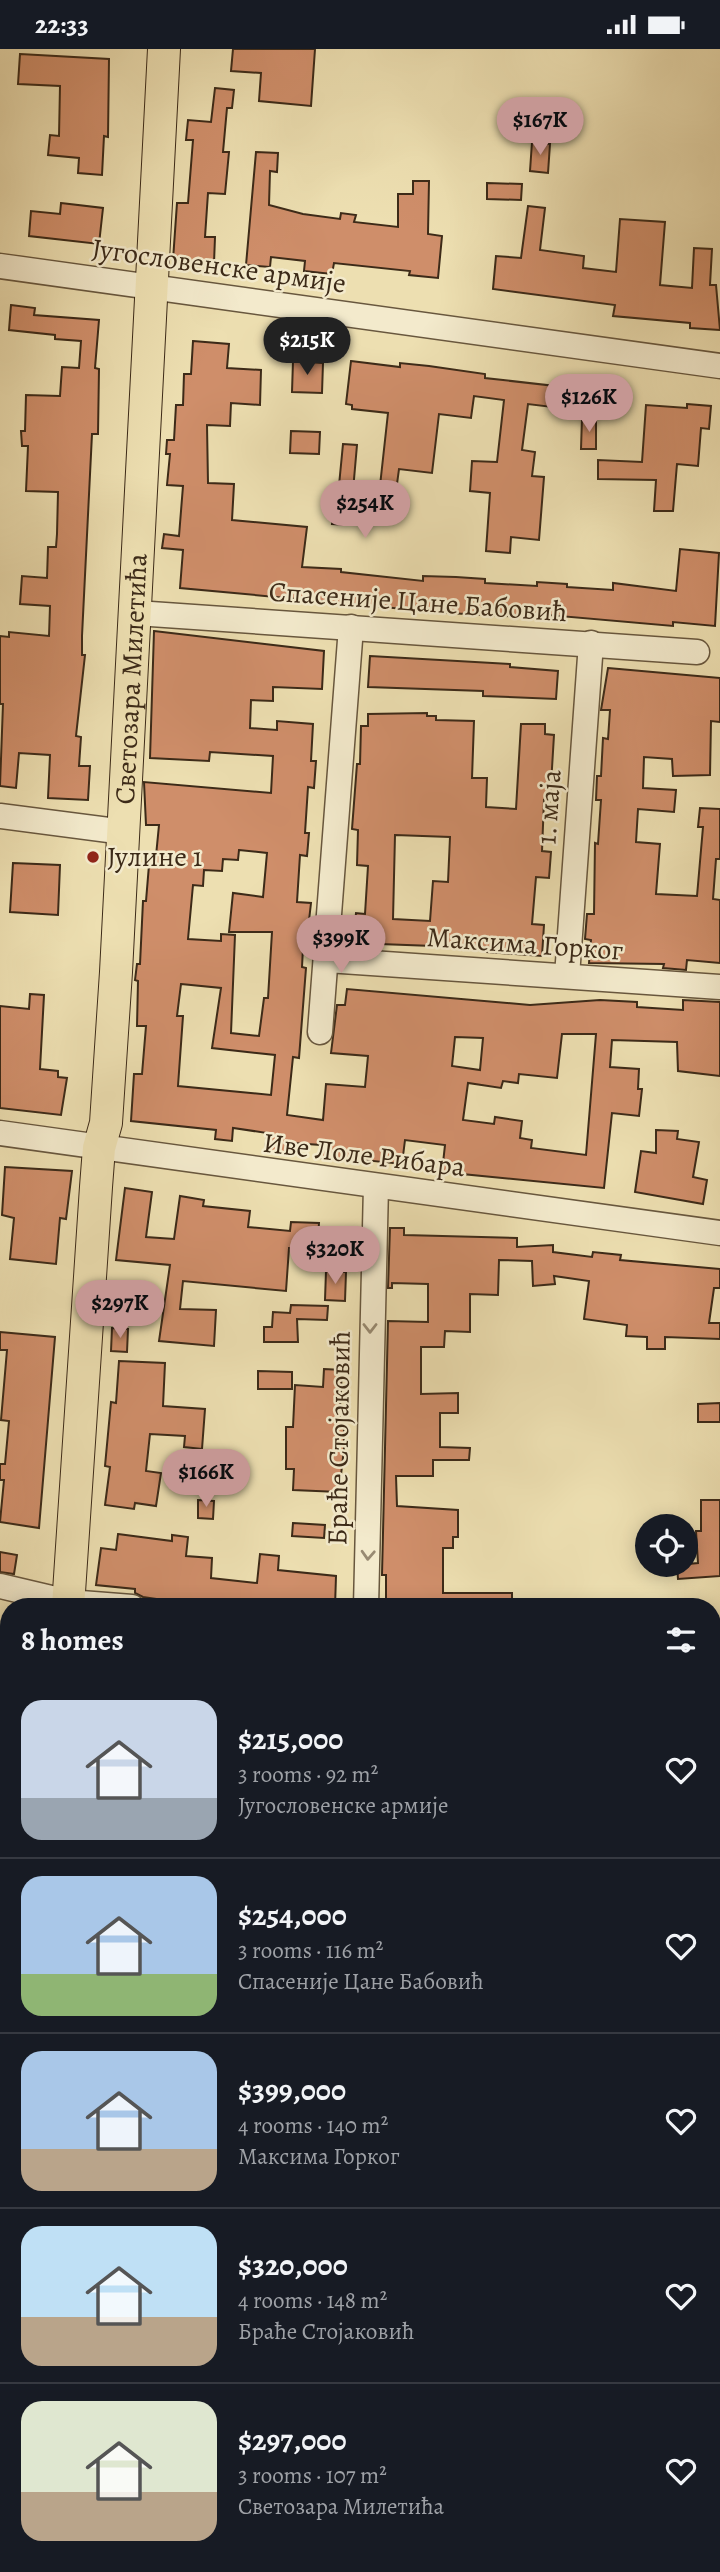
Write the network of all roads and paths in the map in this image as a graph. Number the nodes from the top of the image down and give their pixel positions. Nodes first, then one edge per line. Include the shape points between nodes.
1 (164, 49) edge
2 (0, 266) edge
3 (153, 285) junction
4 (720, 366) edge
5 (136, 613) junction
6 (351, 627) junction
7 (591, 643) junction
8 (696, 652) dead end
9 (0, 816) edge
10 (124, 832) junction
11 (327, 960) junction
12 (567, 976) junction
13 (720, 987) edge
14 (320, 1032) dead end
15 (0, 1133) edge
16 (99, 1148) junction
17 (376, 1186) junction
18 (720, 1233) edge
19 (0, 1586) edge
20 (45, 1598) edge
21 (68, 1598) edge
22 (366, 1598) edge

1 - 3 main road, Светозара Милетића
2 - 3 street, Југословенске армије
3 - 4 street, Југословенске армије
3 - 5 main road, Светозара Милетића
5 - 6 street, Спасеније Цане Бабовић
5 - 10 main road, Светозара Милетића
6 - 7 street, Спасеније Цане Бабовић
6 - 11 street
7 - 8 street, Спасеније Цане Бабовић
7 - 12 street, 1. маја
9 - 10 street
10 - 16 main road, Светозара Милетића via 106,1123
11 - 12 street, Максима Горког
11 - 14 street
12 - 13 street, Максима Горког
15 - 16 street, Иве Лоле Рибара
16 - 17 street, Иве Лоле Рибара
16 - 21 main road, Светозара Милетића
17 - 18 street, Иве Лоле Рибара
17 -> 22 street, Браће Стојаковић
19 - 20 street

